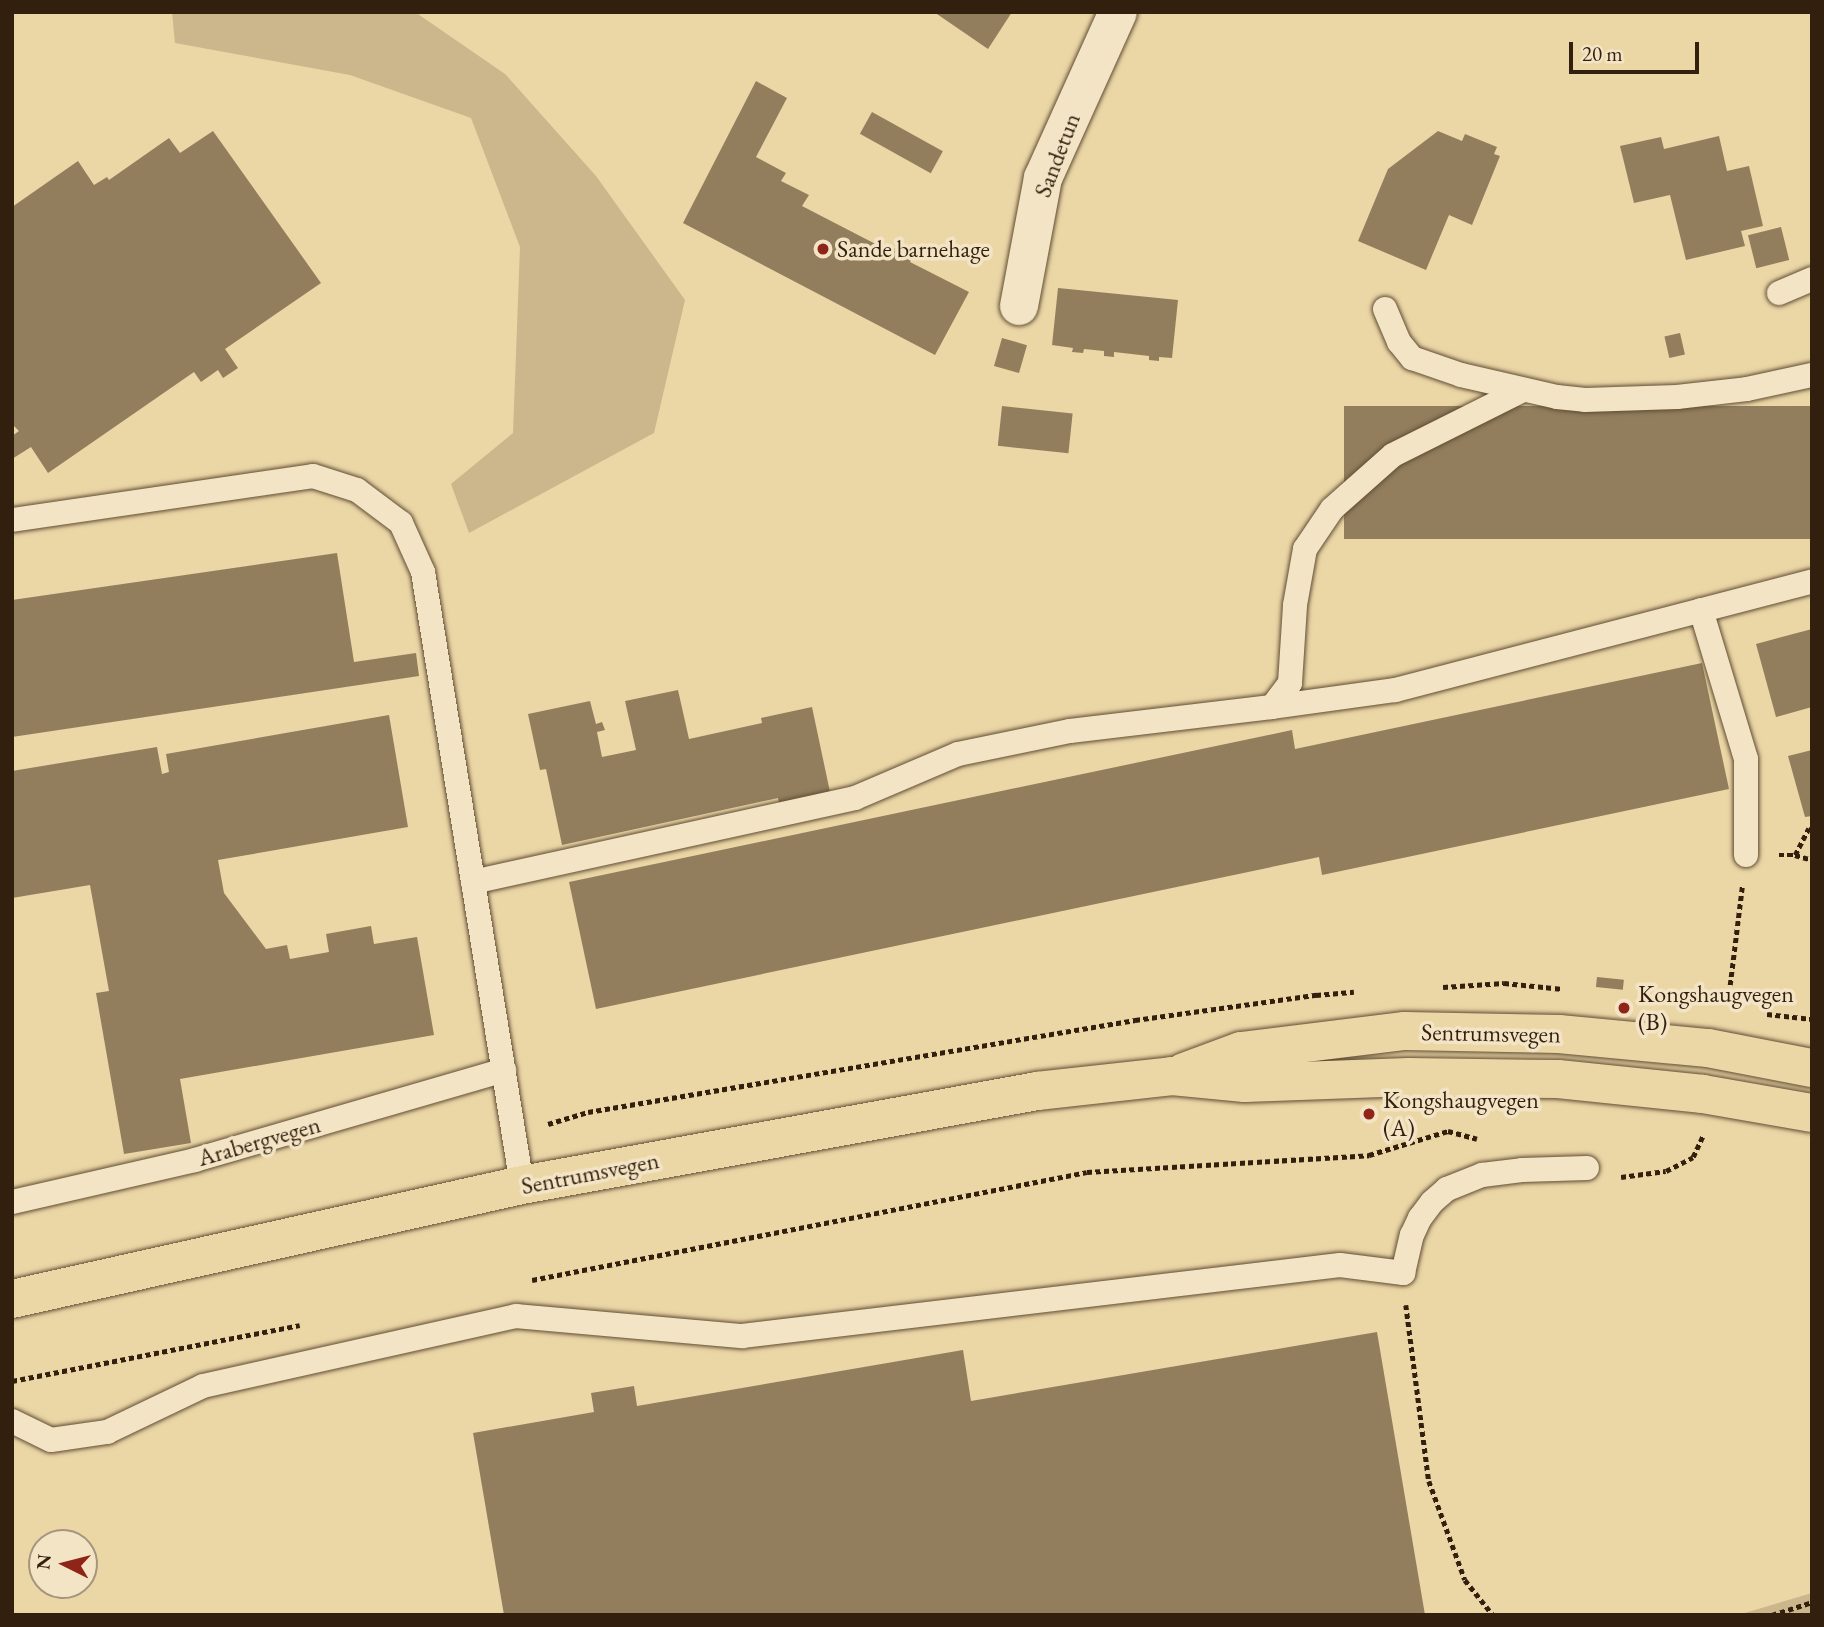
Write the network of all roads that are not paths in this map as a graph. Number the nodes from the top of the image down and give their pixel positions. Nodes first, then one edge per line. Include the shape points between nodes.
1 (1118, 12) edge
2 (1812, 279) edge
3 (1779, 293) dead end
4 (1019, 306) dead end
5 (1385, 309) dead end
6 (1812, 375) edge
7 (1521, 391) junction
8 (12, 520) edge
9 (1812, 581) edge
10 (1701, 610) junction
11 (1272, 707) junction
12 (1746, 855) road end
13 (473, 882) junction
14 (1812, 1068) edge
15 (504, 1070) junction
16 (1172, 1076) junction
17 (1812, 1113) edge
18 (1587, 1168) road end
19 (522, 1185) junction
20 (12, 1202) edge
21 (12, 1299) edge
22 (12, 1421) edge

1 - 4 street, Sandetun via 1043,178
2 - 3 lane
5 - 7 lane via 1412,358
6 - 7 lane via 1747,388 1627,400 1585,400
7 - 11 lane via 1393,455 1332,509 1305,549 1295,605 1290,684
8 - 13 lane via 313,476 357,490 401,523 423,572
9 - 10 lane
10 - 11 lane via 1395,690
10 - 12 lane via 1746,759
11 - 13 lane via 1070,731 958,754 856,798
13 - 15 lane
14 - 16 main road, Sentrumsvegen via 1708,1048 1559,1034 1405,1031 1241,1051
15 - 19 lane
15 - 20 lane, Arabergvegen via 195,1160
16 - 17 main road, Sentrumsvegen via 1245,1083 1409,1077 1558,1079 1703,1094
16 - 19 main road, Sentrumsvegen via 1037,1091
18 - 22 lane via 1482,1175 1447,1189 1420,1218 1403,1273 1340,1265 742,1336 516,1316 203,1386 107,1432 51,1440
19 - 21 main road, Sentrumsvegen

